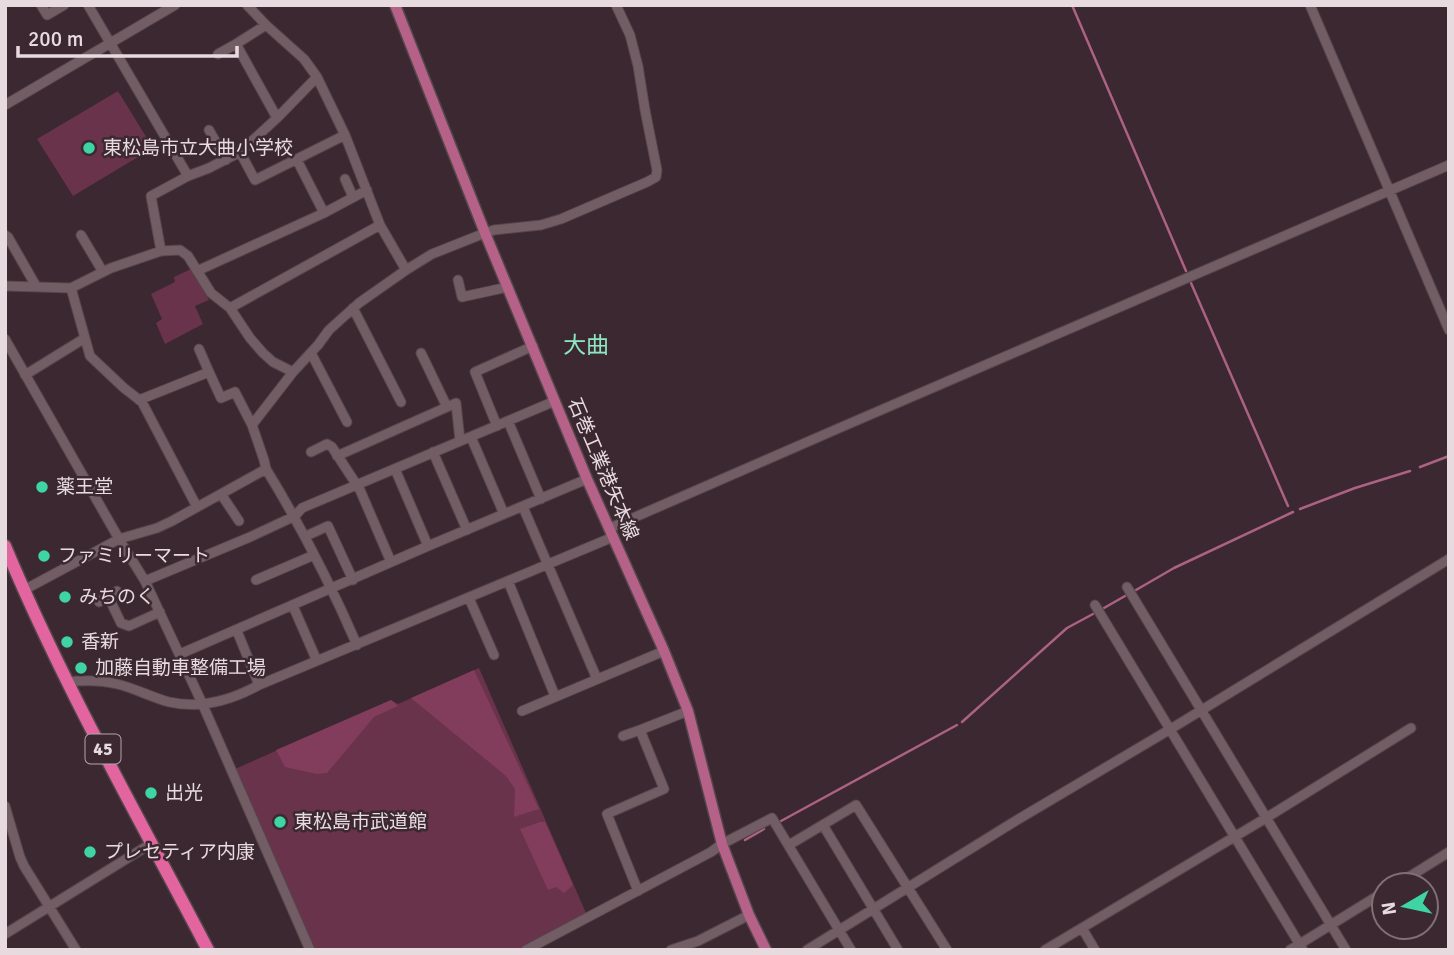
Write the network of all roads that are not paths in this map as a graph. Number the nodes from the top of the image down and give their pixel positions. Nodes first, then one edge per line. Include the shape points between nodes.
1 (41, 5) edge
2 (64, 5) edge
3 (89, 5) edge
4 (175, 5) edge
5 (247, 5) edge
6 (395, 5) edge
7 (616, 5) edge
8 (1310, 5) edge
9 (266, 25) junction
10 (112, 43) junction
11 (236, 44) junction
12 (218, 54) dead end
13 (317, 77) junction
14 (5, 105) edge
15 (277, 118) junction
16 (209, 130) dead end
17 (345, 135) junction
18 (240, 152) junction
19 (226, 160) junction
20 (297, 160) junction
21 (1449, 165) edge
22 (188, 176) junction
23 (345, 179) dead end
24 (367, 190) junction
25 (1390, 191) junction
26 (353, 197) junction
27 (324, 213) junction
28 (380, 225) junction
29 (485, 233) junction
30 (5, 235) edge
31 (81, 235) dead end
32 (161, 251) junction
33 (406, 270) junction
34 (197, 271) junction
35 (103, 272) junction
36 (458, 280) dead end
37 (5, 286) edge
38 (36, 286) junction
39 (508, 287) junction
40 (71, 288) junction
41 (230, 308) junction
42 (353, 308) junction
43 (1449, 330) edge
44 (85, 338) junction
45 (5, 339) edge
46 (533, 346) junction
47 (199, 349) dead end
48 (421, 353) dead end
49 (311, 354) junction
50 (209, 372) junction
51 (293, 372) junction
52 (25, 375) junction
53 (139, 400) junction
54 (555, 401) junction
55 (401, 402) dead end
56 (447, 407) junction
57 (508, 421) junction
58 (346, 422) dead end
59 (252, 425) junction
60 (497, 426) junction
61 (471, 437) junction
62 (460, 441) junction
63 (311, 452) dead end
64 (433, 452) junction
65 (337, 456) junction
66 (266, 468) junction
67 (395, 469) junction
68 (587, 478) junction
69 (356, 485) junction
70 (221, 494) junction
71 (541, 499) junction
72 (523, 506) junction
73 (197, 507) junction
74 (504, 514) junction
75 (295, 516) junction
76 (239, 521) dead end
77 (467, 530) junction
78 (611, 533) junction
79 (306, 536) junction
80 (119, 539) junction
81 (5, 546) edge
82 (428, 546) junction
83 (314, 555) junction
84 (1449, 559) edge
85 (391, 562) junction
86 (548, 564) junction
87 (256, 580) dead end
88 (353, 580) junction
89 (145, 581) junction
90 (508, 581) junction
91 (1127, 587) dead end
92 (333, 588) junction
93 (24, 590) junction
94 (469, 598) junction
95 (99, 602) dead end
96 (1095, 605) dead end
97 (293, 606) junction
98 (160, 612) junction
99 (237, 631) junction
100 (357, 645) junction
101 (664, 651) junction
102 (180, 654) junction
103 (494, 655) dead end
104 (317, 661) junction
105 (597, 679) junction
106 (67, 682) junction
107 (259, 685) junction
108 (555, 696) junction
109 (202, 703) junction
110 (1202, 710) junction
111 (522, 711) dead end
112 (688, 711) junction
113 (1411, 728) dead end
114 (640, 730) junction
115 (1169, 730) junction
116 (623, 736) dead end
117 (5, 806) edge
118 (1266, 818) junction
119 (823, 825) junction
120 (9, 832) edge
121 (1234, 837) junction
122 (152, 843) junction
123 (722, 844) junction
124 (789, 845) junction
125 (1449, 852) edge
126 (1418, 871) edge
127 (908, 888) junction
128 (638, 891) junction
129 (1370, 901) edge
130 (49, 906) junction
131 (873, 909) junction
132 (749, 915) junction
133 (1331, 925) junction
134 (1082, 928) junction
135 (839, 930) junction
136 (5, 934) edge
137 (698, 941) junction
138 (1301, 947) edge
139 (76, 950) edge
140 (208, 950) edge
141 (310, 950) edge
142 (526, 950) edge
143 (671, 950) edge
144 (704, 950) edge
145 (766, 950) edge
146 (807, 950) edge
147 (851, 950) edge
148 (898, 950) edge
149 (947, 950) edge
150 (1045, 950) edge
151 (1096, 950) edge
152 (1290, 950) edge
153 (1346, 950) edge

1 - 2 street via 47,15
3 - 10 street
4 - 10 street
5 - 9 street
6 - 29 main road, 石巻工業港矢本線
7 - 29 street via 638,66 656,177 561,219
8 - 25 street
9 - 11 street
9 - 13 street
10 - 14 street
10 - 22 street
11 - 12 street
11 - 15 street
13 - 15 street
13 - 17 street
15 - 18 street
16 - 19 street
17 - 20 street
17 - 24 street
18 - 19 street
18 - 20 street via 255,180
19 - 22 street
20 - 27 street
21 - 25 street
22 - 32 street via 151,196
23 - 26 street
24 - 26 street
24 - 28 street
25 - 43 street
25 - 78 street via 837,429
26 - 27 street
27 - 34 street
28 - 33 street
28 - 41 street
29 - 33 street
29 - 39 main road, 石巻工業港矢本線
30 - 38 street
31 - 35 street
32 - 34 street via 180,250
32 - 35 street
33 - 42 street
34 - 41 street via 211,293
35 - 40 street
36 - 39 street via 462,300
37 - 38 street
38 - 40 street
39 - 46 main road, 石巻工業港矢本線
40 - 44 street
41 - 51 street via 263,353
42 - 49 street
42 - 55 street
44 - 52 street
44 - 53 street via 90,356
45 - 52 street
46 - 54 main road, 石巻工業港矢本線
46 - 60 street via 475,372
47 - 50 street
48 - 56 street
49 - 51 street
49 - 58 street
50 - 53 street
50 - 59 street via 221,398 235,392
51 - 59 street
52 - 80 street
53 - 73 street
54 - 57 street
54 - 68 main road, 石巻工業港矢本線
56 - 62 street via 456,403
56 - 65 street
57 - 60 street
57 - 71 street
59 - 66 street
60 - 61 street
61 - 62 street
61 - 74 street
62 - 64 street
63 - 65 street via 327,444
64 - 67 street
64 - 77 street
65 - 69 street
66 - 70 street
66 - 75 street
67 - 69 street
67 - 82 street
68 - 71 street
68 - 78 main road, 石巻工業港矢本線
69 - 75 street via 302,508
69 - 85 street
70 - 73 street
70 - 76 street
71 - 72 street
72 - 74 street
72 - 86 street
73 - 80 street via 158,527
74 - 77 street
75 - 79 street
75 - 89 street
77 - 82 street
78 - 86 street
78 - 101 main road, 石巻工業港矢本線
79 - 83 street
79 - 88 street via 328,526
80 - 89 street
80 - 93 street
81 - 93 highway, 45
82 - 85 street
83 - 87 street
83 - 92 street
84 - 110 street
85 - 88 street
86 - 90 street
86 - 105 street
88 - 92 street
89 - 98 street
90 - 94 street
90 - 108 street
91 - 110 street
92 - 97 street
92 - 100 street
93 - 106 highway, 45
94 - 100 street
94 - 103 street
95 - 98 street via 113,594 121,623 129,626
96 - 115 street
97 - 99 street
97 - 104 street
98 - 102 street
99 - 102 street
99 - 107 street
100 - 104 street
101 - 105 street
101 - 112 main road, 石巻工業港矢本線
102 - 109 street
104 - 107 street
105 - 108 street
106 - 109 street via 115,683 171,702
106 - 122 highway, 45
107 - 109 street via 231,698
108 - 111 street
109 - 141 street
110 - 115 street
110 - 118 street
112 - 114 street
112 - 123 main road, 石巻工業港矢本線
113 - 118 street
114 - 116 street
114 - 128 street via 664,789 607,814
115 - 121 street
115 - 127 street
117 - 120 street
118 - 121 street
118 - 133 street
119 - 124 street
119 - 127 street via 856,805
119 - 131 street
120 - 130 street
121 - 134 street
121 - 138 street
122 - 130 street
122 - 140 highway, 45
123 - 124 street via 772,818
123 - 128 street
123 - 132 main road, 石巻工業港矢本線
124 - 135 street
125 - 126 street
127 - 131 street
127 - 149 street
128 - 142 street
129 - 133 street
130 - 136 street
130 - 139 street
131 - 135 street
131 - 148 street
132 - 137 street
132 - 145 main road, 石巻工業港矢本線
133 - 138 street
133 - 153 street
134 - 150 street
134 - 151 street
135 - 146 street
135 - 147 street
137 - 143 street
137 - 144 street
138 - 152 street

